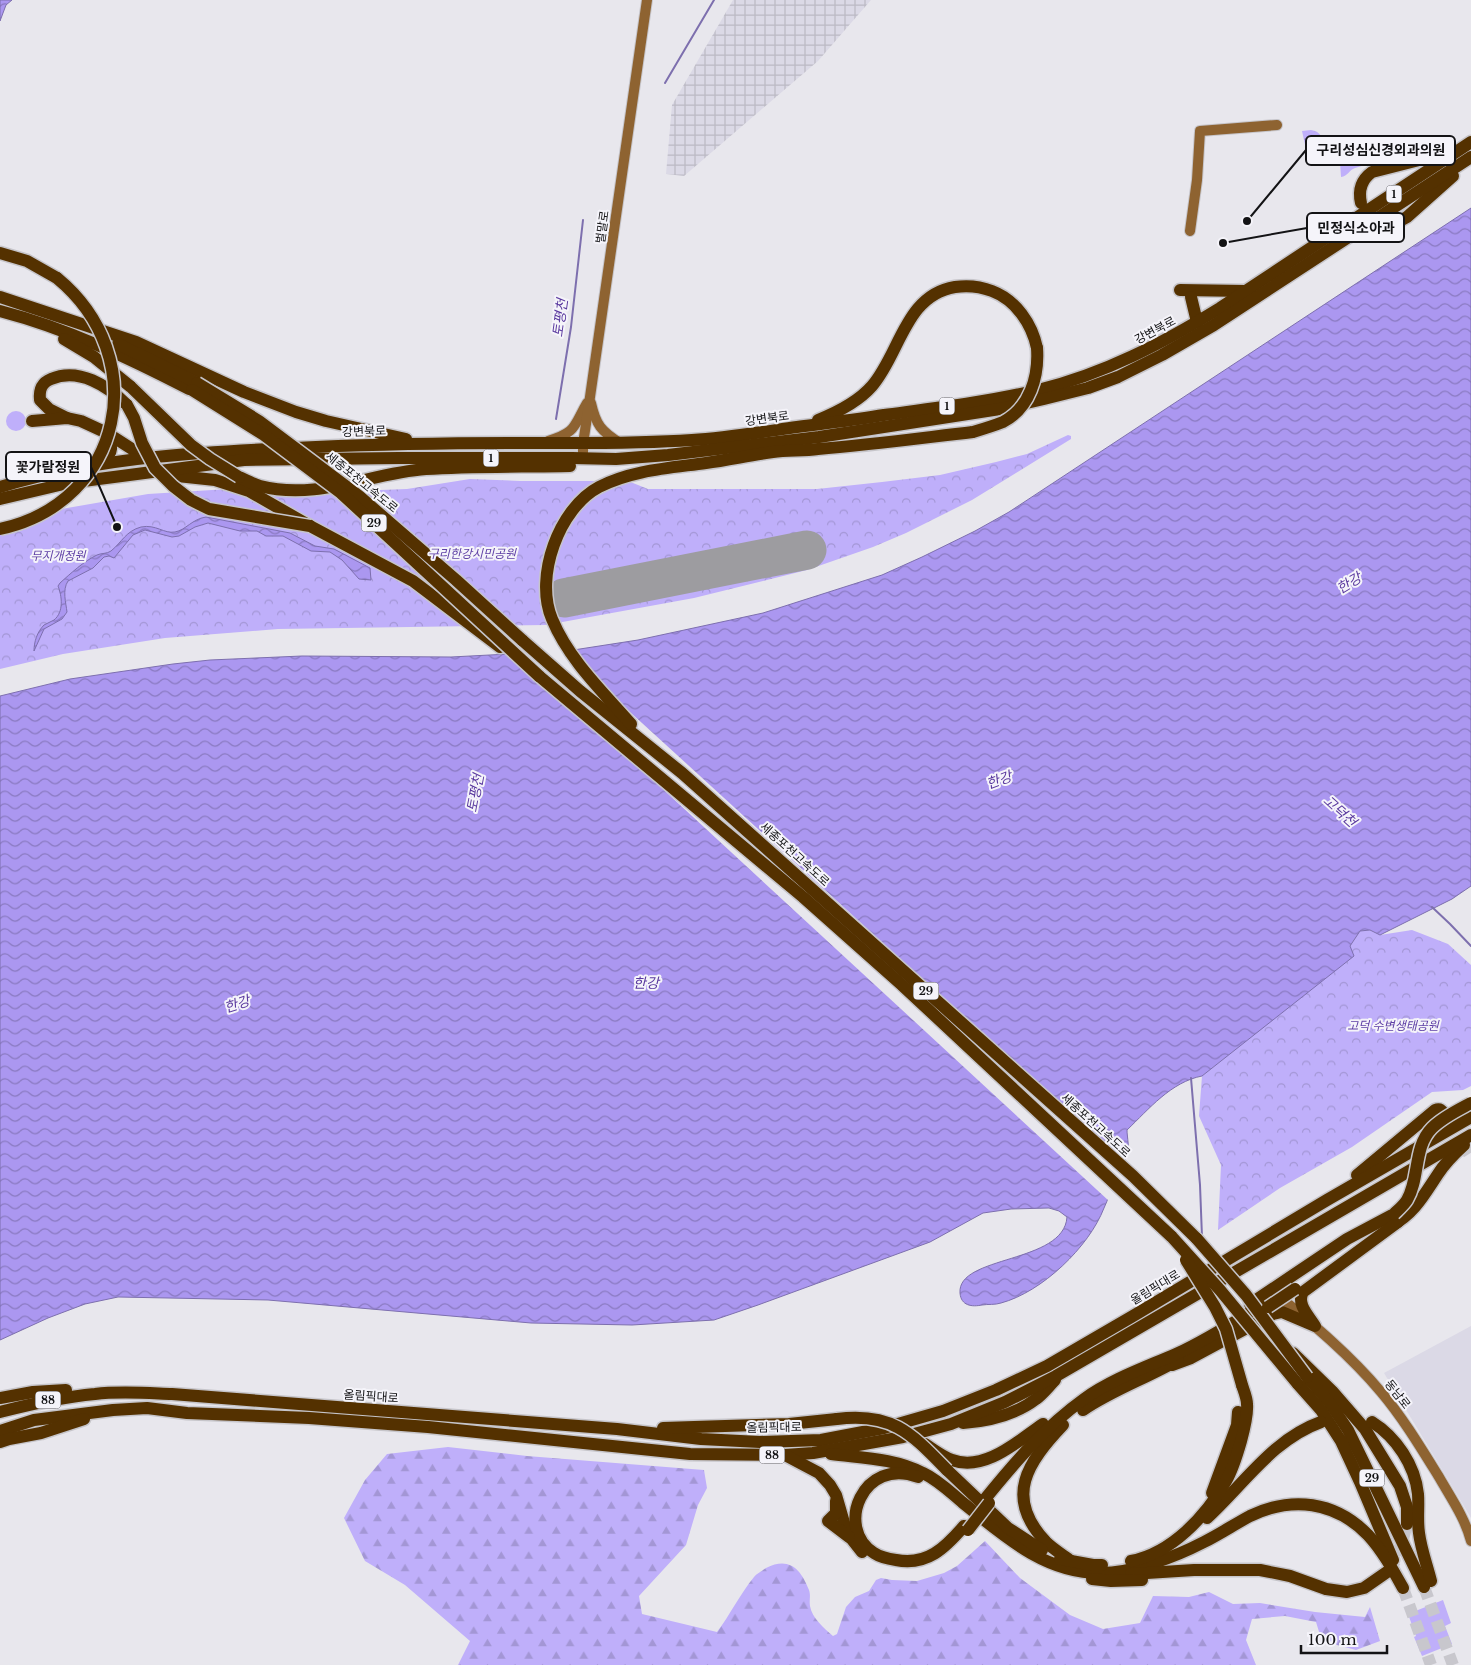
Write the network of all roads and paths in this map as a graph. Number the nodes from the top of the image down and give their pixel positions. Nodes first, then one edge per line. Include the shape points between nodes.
1 (647, 0) edge
2 (1277, 125) dead end
3 (1471, 142) edge
4 (1454, 153) junction
5 (1471, 157) edge
6 (1471, 161) edge
7 (1361, 203) dead end
8 (1398, 222) tunnel mouth
9 (1190, 231) dead end
10 (0, 253) edge
11 (1245, 291) junction
12 (0, 297) edge
13 (0, 302) edge
14 (0, 311) edge
15 (0, 317) edge
16 (1197, 322) junction
17 (195, 387) junction
18 (590, 397) junction
19 (67, 418) junction
20 (32, 422) dead end
21 (799, 427) junction
22 (107, 433) junction
23 (819, 438) junction
24 (425, 443) junction
25 (544, 443) junction
26 (620, 443) junction
27 (583, 444) junction
28 (775, 452) junction
29 (156, 458) junction
30 (583, 458) junction
31 (616, 459) junction
32 (92, 465) junction
33 (145, 473) junction
34 (0, 487) edge
35 (0, 499) edge
36 (310, 526) junction
37 (0, 529) edge
38 (651, 747) junction
39 (642, 762) junction
40 (1471, 1103) edge
41 (1445, 1115) dead end
42 (1471, 1117) edge
43 (1471, 1137) edge
44 (1326, 1200) junction
45 (1396, 1218) junction
46 (1172, 1237) junction
47 (1271, 1289) junction
48 (1315, 1326) junction
49 (1153, 1368) junction
50 (1306, 1378) junction
51 (96, 1394) junction
52 (0, 1398) edge
53 (1083, 1399) junction
54 (113, 1410) junction
55 (0, 1412) edge
56 (1321, 1422) dead end
57 (1372, 1422) dead end
58 (1063, 1425) junction
59 (617, 1429) junction
60 (0, 1431) edge
61 (0, 1442) edge
62 (814, 1453) junction
63 (785, 1455) junction
64 (950, 1465) junction
65 (945, 1488) junction
66 (987, 1501) junction
67 (1407, 1524) tunnel mouth
68 (966, 1528) junction
69 (1176, 1540) junction
70 (1471, 1541) edge
71 (1070, 1565) junction
72 (1244, 1570) junction
73 (1387, 1572) tunnel mouth
74 (1101, 1573) junction

1 - 18 street, 벌말로
2 - 9 street via 1200,131
3 - 4 highway, 강변북로 / 1
4 - 7 highway via 1372,172 1362,183
4 - 11 highway, 강변북로 / 1
5 - 23 highway, 1 via 1214,325 1118,377 1088,388 1000,409
6 - 8 highway
10 - 37 highway, bridge via 27,261 57,278 86,307 105,340 115,401 106,441 88,477 53,508 20,525
11 - 16 highway, 강변북로 / 1
11 - 16 highway via 1185,294
12 - 24 highway via 136,342 244,392 326,421
13 - 17 highway, 세종포천고속도로 / 29 via 100,336 132,350
14 - 17 highway, 세종포천고속도로 / 29 via 104,347
15 - 31 highway, bridge via 40,329 94,356 191,446 239,477 260,486 316,490 425,469 593,465
16 - 21 highway, 강변북로 / 1 via 1129,358 1038,390
17 - 38 highway, 세종포천고속도로 / 29, bridge via 259,421 359,496 580,691
17 - 39 highway, 세종포천고속도로 / 29, bridge via 341,493 539,676
18 - 25 street via 572,430
18 - 26 street via 594,419 604,433
18 - 27 street, 벌말로
19 - 20 highway
19 - 22 highway
19 - 36 highway, bridge via 40,400 42,385 68,374 89,379 114,392 127,405 155,468 191,500 209,509
21 - 26 highway, 강변북로 / 1 via 691,440
21 - 28 highway, bridge via 832,414 861,397 883,372 908,321 923,303 948,288 969,285 997,293 1021,313 1034,336 1037,374 1033,386 1022,406 1004,421 973,432
22 - 29 highway via 132,449
22 - 32 highway via 112,443 108,457
23 - 28 highway
23 - 31 highway, 1
24 - 25 highway, 강변북로 / 1
24 - 29 highway, 강변북로 / 1 via 256,448
25 - 27 highway, 강변북로 / 1
26 - 27 highway, 강변북로 / 1
27 - 30 street, 벌말로
28 - 38 highway via 625,475 598,488 578,504 554,542 546,579 550,617 580,666
29 - 32 highway, 강변북로 / 1
30 - 31 highway, 1
30 - 33 highway, 1 via 281,459 225,462
32 - 34 highway, 강변북로 / 1
33 - 35 highway, 1 via 68,483
33 - 36 highway via 215,480 249,491
36 - 39 highway, bridge via 413,581
38 - 50 highway, 세종포천고속도로 / 29, bridge via 1133,1176 1225,1270
39 - 46 highway, 세종포천고속도로 / 29 via 902,985
40 - 45 highway, bridge via 1443,1119 1424,1139 1412,1190
41 - 44 highway via 1439,1109 1432,1112
42 - 44 highway, 올림픽대로 / 88
43 - 45 highway via 1449,1159 1420,1202
43 - 62 highway, 88 via 1065,1371 1005,1402 951,1424 903,1437
44 - 59 highway, 올림픽대로 / 88 via 1047,1366 943,1411 884,1428 822,1440 760,1442 701,1439
45 - 47 highway via 1347,1239
45 - 48 highway via 1303,1292 1301,1305
45 - 49 highway via 1266,1305
46 - 50 highway, 세종포천고속도로 / 29, bridge
46 - 69 highway, bridge via 1226,1329 1247,1404 1244,1430 1226,1481 1206,1511
47 - 48 street, 동남로
47 - 49 highway
48 - 49 highway via 1282,1312 1273,1314 1190,1358
48 - 70 street, 동남로 via 1382,1393 1405,1424 1462,1517
49 - 53 highway via 1107,1384
49 - 58 highway via 1093,1402
50 - 57 highway, 세종포천고속도로 / 29 via 1329,1402 1348,1430 1428,1584 1419,1533 1418,1493 1410,1467 1390,1436
50 - 67 highway via 1365,1429 1400,1486 1407,1507
50 - 74 highway, 세종포천고속도로 / 29 via 1341,1441 1403,1588 1376,1546 1354,1523 1318,1505 1298,1504 1267,1509 1172,1556 1125,1570
51 - 52 highway via 64,1390
51 - 55 highway, 올림픽대로 / 88 via 54,1399
51 - 59 highway, 올림픽대로 / 88 via 172,1394
53 - 64 highway via 996,1456
53 - 66 highway via 1030,1445
54 - 60 highway, 88 via 34,1420
54 - 61 highway via 41,1433
54 - 63 highway, 88 via 147,1408 428,1427 697,1455
56 - 69 highway via 1296,1432 1280,1445 1206,1519
58 - 66 highway via 1022,1460
58 - 71 highway via 1036,1456 1023,1490 1025,1508 1035,1526
59 - 64 highway, bridge via 790,1424 870,1418 899,1427
62 - 63 highway, 88
62 - 65 highway via 902,1464 922,1472
63 - 68 highway via 819,1473 830,1485 850,1538 866,1556 880,1564 925,1564 951,1551
64 - 71 highway via 1008,1528
65 - 68 highway via 898,1473 877,1479 860,1497 856,1525 860,1537 874,1554 909,1561 941,1551
65 - 71 highway via 1011,1542 1045,1560
66 - 68 highway, bridge
69 - 71 highway via 1137,1560 1117,1564
71 - 72 highway via 1088,1578 1111,1581 1220,1576
71 - 74 highway
72 - 73 highway via 1290,1576 1326,1589 1347,1592 1364,1588
72 - 74 highway

